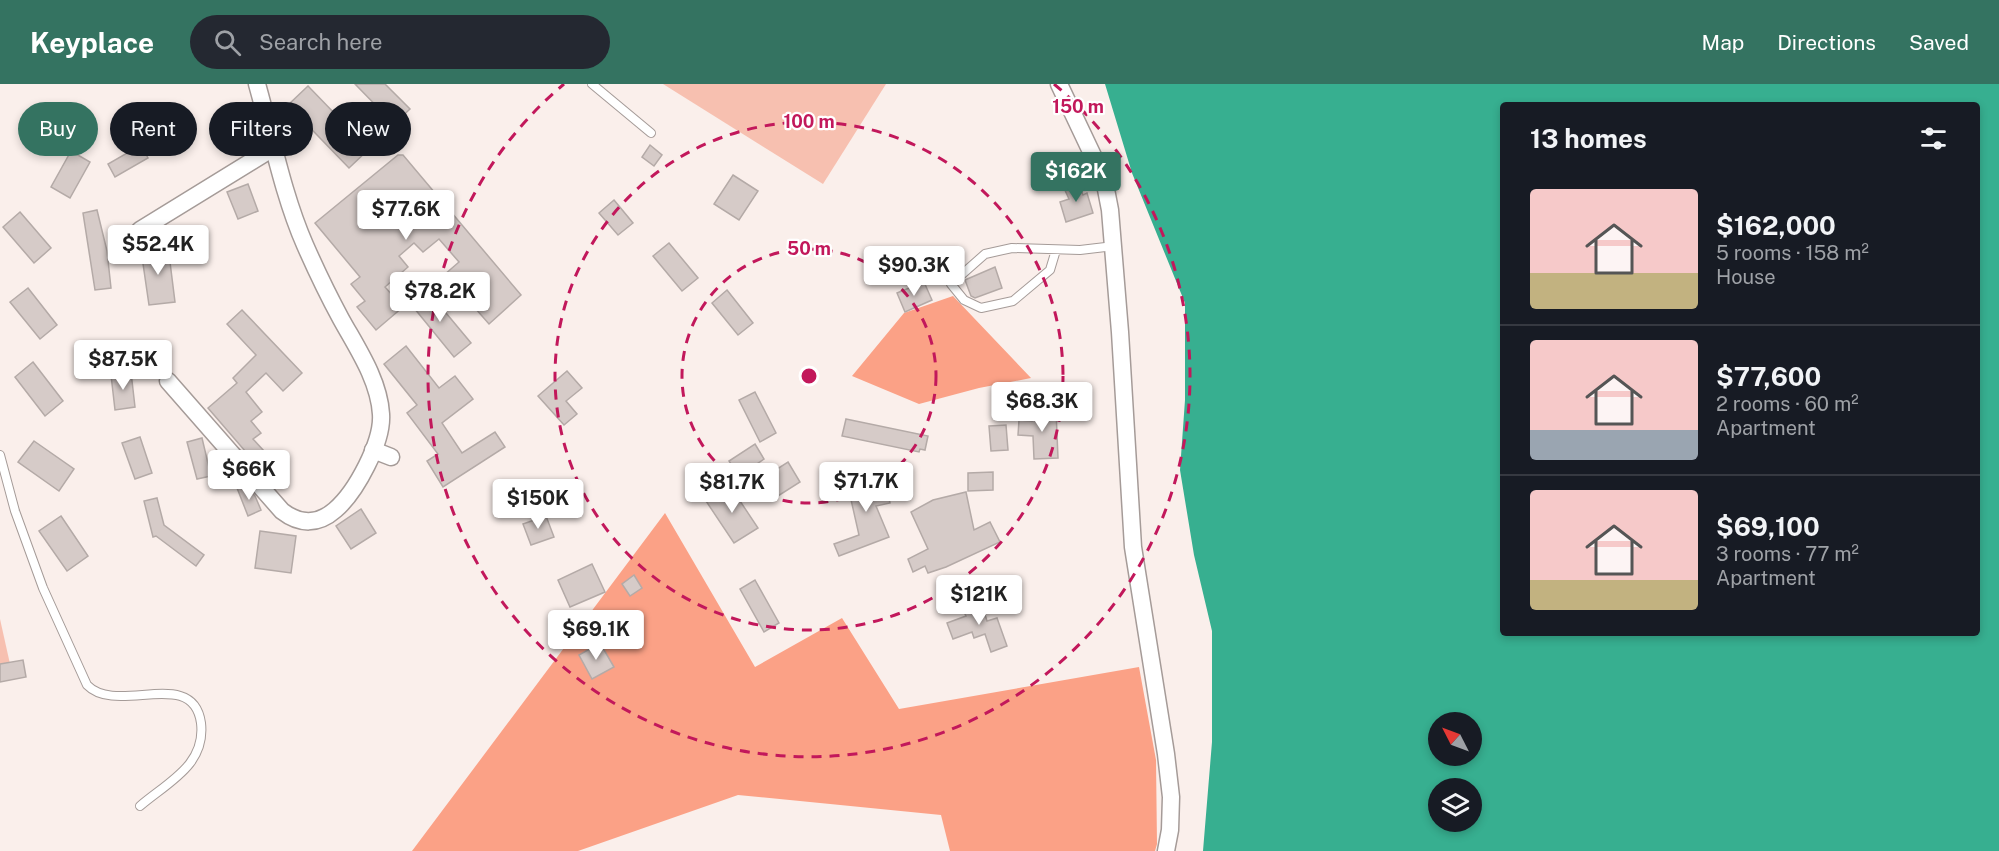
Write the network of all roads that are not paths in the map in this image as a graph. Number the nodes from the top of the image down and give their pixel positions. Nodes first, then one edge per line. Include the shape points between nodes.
1 (257, 84) edge
2 (592, 84) edge
3 (1059, 84) edge
4 (262, 102) edge
5 (651, 133) dead end
6 (260, 156) edge
7 (278, 156) edge
8 (140, 230) dead end
9 (1114, 246) junction
10 (1056, 250) junction
11 (168, 381) dead end
12 (373, 450) junction
13 (0, 455) edge
14 (392, 457) dead end
15 (140, 806) dead end
16 (1166, 851) edge

1 - 4 street
2 - 5 lane
3 - 9 street via 1104,179
6 - 8 street
7 - 12 street via 304,243 376,390 381,425
9 - 10 lane
9 - 16 street via 1132,547 1171,797
10 - 10 lane via 1012,248 985,254 951,284 964,300 981,308 1013,301 1050,270
11 - 12 street via 275,504 292,518 316,522 340,506 361,477
12 - 14 street
13 - 15 lane via 15,511 87,686 100,696 111,698 174,694 197,710 201,732 198,754

